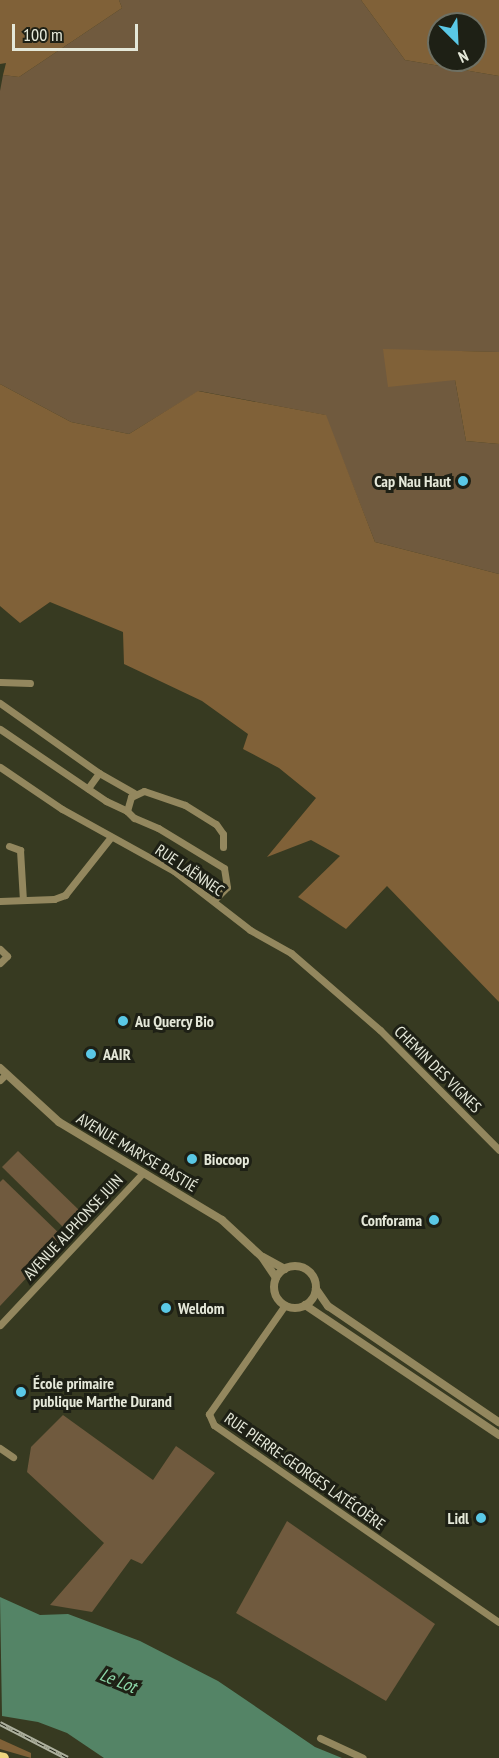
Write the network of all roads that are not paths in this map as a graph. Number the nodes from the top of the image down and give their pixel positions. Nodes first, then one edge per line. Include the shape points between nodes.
1 (0, 682) edge
2 (30, 683) dead end
3 (0, 703) edge
4 (0, 729) edge
5 (0, 767) edge
6 (99, 772) junction
7 (88, 788) junction
8 (134, 793) junction
9 (127, 811) junction
10 (111, 837) junction
11 (9, 846) dead end
12 (223, 847) dead end
13 (23, 900) junction
14 (214, 900) junction
15 (0, 901) edge
16 (0, 949) edge
17 (0, 963) edge
18 (354, 1010) joint
19 (2, 1074) edge
20 (499, 1150) edge
21 (141, 1174) junction
22 (262, 1257) junction
23 (285, 1269) junction
24 (276, 1278) junction
25 (316, 1289) junction
26 (285, 1305) junction
27 (305, 1305) junction
28 (0, 1325) edge
29 (499, 1422) edge
30 (499, 1435) edge
31 (0, 1448) edge
32 (13, 1457) dead end
33 (499, 1622) edge
34 (320, 1738) dead end
35 (363, 1758) edge

1 - 2 street
3 - 6 street
4 - 7 street
5 - 10 street, RUE LAËNNEC
6 - 7 street
6 - 8 street
7 - 9 street
8 - 9 street
8 - 12 street via 160,794 216,824 223,834
9 - 14 street via 224,868 227,886
10 - 13 street via 65,895 54,900
10 - 14 street, RUE LAËNNEC via 174,871
11 - 13 street via 20,850
13 - 15 street
14 - 18 street, RUE LAËNNEC via 250,930 291,953
16 - 17 street via 7,956
18 - 20 street, CHEMIN DES VIGNES via 380,1030
19 - 21 street, AVENUE MARYSE BASTIÉ via 59,1122
21 - 22 street, AVENUE MARYSE BASTIÉ via 222,1220
21 - 28 street, AVENUE ALPHONSE JUIN
22 - 23 street, AVENUE MARYSE BASTIÉ
22 - 24 street, AVENUE MARYSE BASTIÉ
23 - 24 street
23 - 25 street, AVENUE MARYSE BASTIÉ via 305,1269 313,1276
24 - 26 street, AVENUE MARYSE BASTIÉ via 276,1293
25 - 27 street
25 - 29 street, AVENUE MARYSE BASTIÉ via 328,1306
26 - 27 street
26 - 33 street, RUE PIERRE-GEORGES LATÉCOÈRE via 209,1414 214,1425
27 - 30 street
31 - 32 street
34 - 35 street

